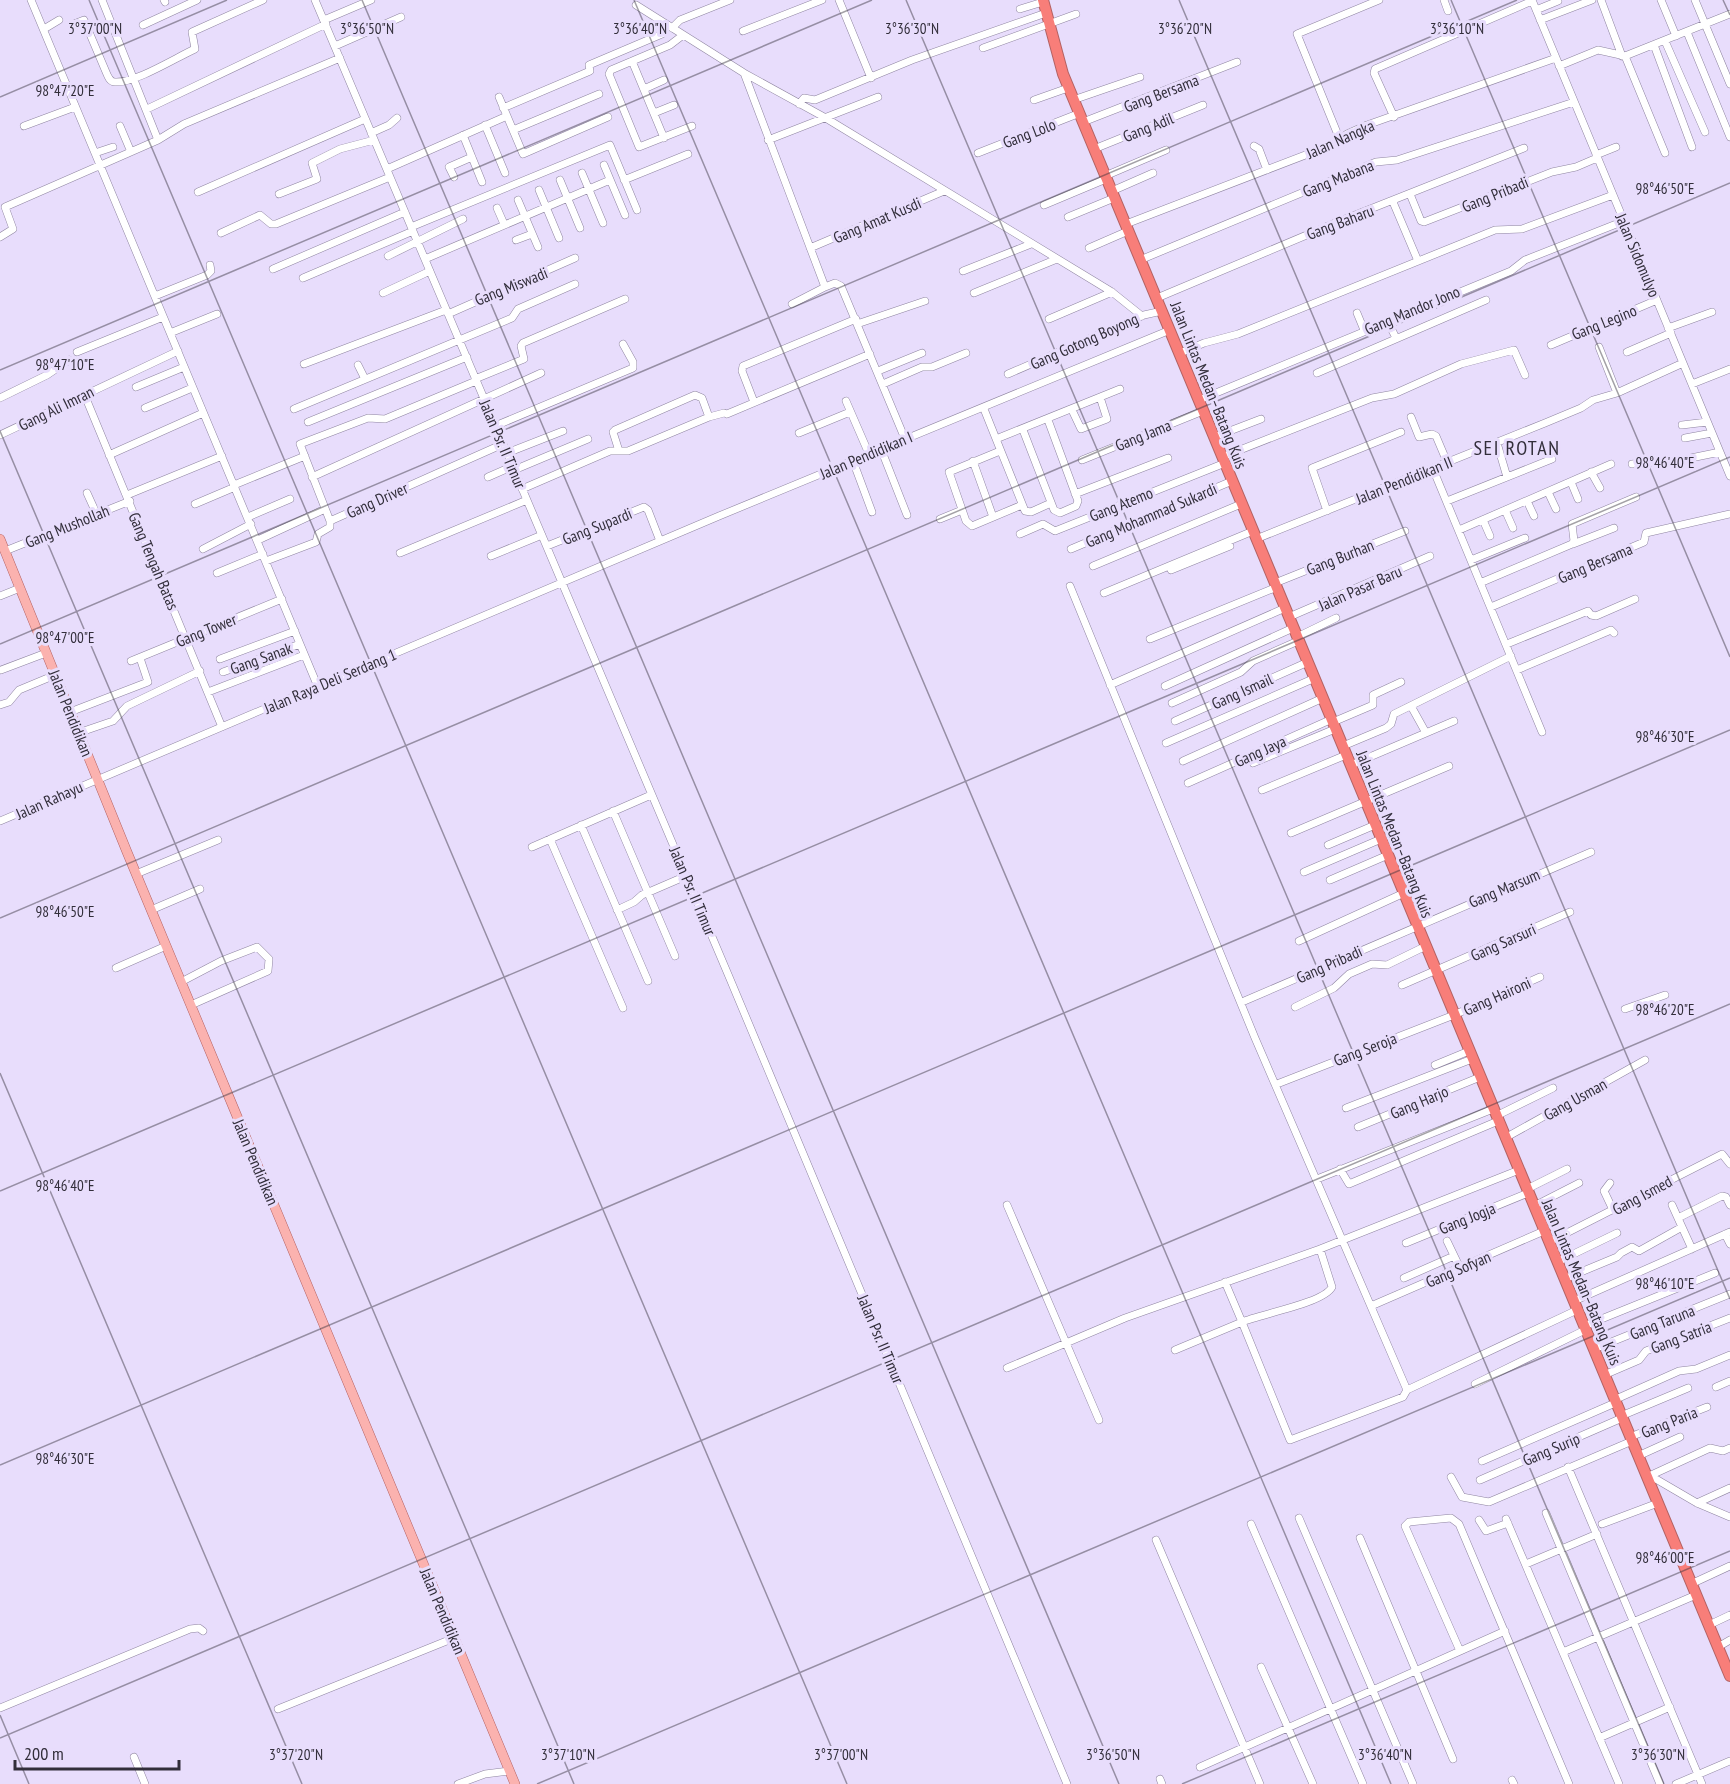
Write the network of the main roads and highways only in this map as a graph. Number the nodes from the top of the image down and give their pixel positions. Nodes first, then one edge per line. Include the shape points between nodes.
1 (1044, 5) edge
2 (2, 544) edge
3 (1730, 1676) edge
4 (515, 1784) edge

1 - 3 highway, Jalan Lintas Medan–Batang Kuis via 1068,88 1157,298 1157,318 1180,353
2 - 4 main road, Jalan Pendidikan

